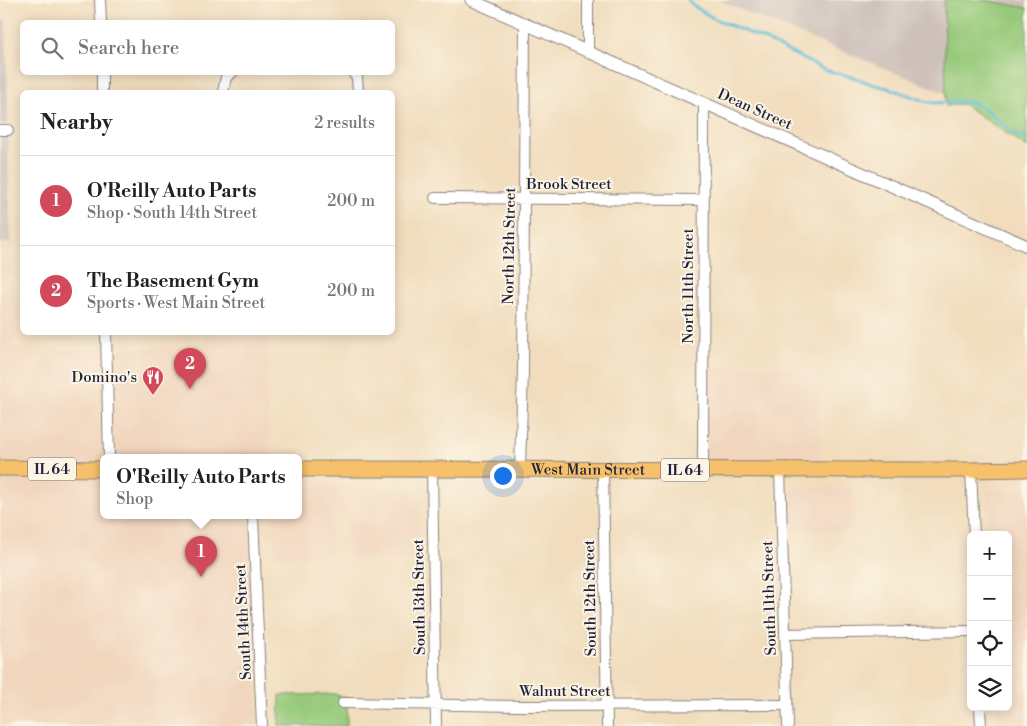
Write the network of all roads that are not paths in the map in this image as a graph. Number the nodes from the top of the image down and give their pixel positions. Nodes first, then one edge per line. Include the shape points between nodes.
1 (100, 0) edge
2 (471, 0) edge
3 (588, 0) edge
4 (101, 20) edge
5 (525, 24) junction
6 (588, 52) junction
7 (102, 75) edge
8 (228, 75) edge
9 (355, 75) edge
10 (102, 90) edge
11 (223, 90) edge
12 (358, 90) edge
13 (704, 103) junction
14 (436, 198) dead end
15 (524, 199) junction
16 (703, 200) junction
17 (1027, 246) edge
18 (106, 335) edge
19 (109, 454) edge
20 (0, 468) edge
21 (432, 468) junction
22 (520, 468) junction
23 (100, 469) edge
24 (302, 469) edge
25 (603, 469) junction
26 (1027, 469) edge
27 (703, 470) junction
28 (780, 470) junction
29 (971, 470) junction
30 (253, 519) edge
31 (974, 531) edge
32 (967, 631) edge
33 (786, 634) junction
34 (343, 703) dead end
35 (435, 705) junction
36 (787, 705) junction
37 (606, 706) junction
38 (980, 711) edge
39 (262, 726) edge
40 (436, 726) edge
41 (607, 726) edge
42 (788, 726) edge
43 (981, 726) edge

1 - 4 street
2 - 5 street, Dean Street
3 - 6 street
5 - 6 street, Dean Street
5 - 15 street, North 12th Street
6 - 13 street, Dean Street
7 - 10 street
8 - 11 street
9 - 12 street
13 - 16 street, North 11th Street
13 - 17 street, Dean Street
14 - 15 street, Brook Street
15 - 16 street, Brook Street
15 - 22 street, North 12th Street
16 - 27 street, North 11th Street
18 - 19 street
20 - 23 main road, IL 64
21 - 22 main road, West Main Street / IL 64
21 - 24 main road, West Main Street / IL 64
21 - 35 street, South 13th Street
22 - 25 main road, West Main Street / IL 64
25 - 27 main road, West Main Street / IL 64
25 - 37 street, South 12th Street
26 - 29 main road, West Main Street / IL 64
27 - 28 main road, West Main Street / IL 64
28 - 29 main road, West Main Street / IL 64
28 - 33 street, South 11th Street
29 - 31 street
30 - 39 street, South 14th Street
32 - 33 street
33 - 36 street, South 11th Street
34 - 35 street, Walnut Street
35 - 37 street, Walnut Street
35 - 40 street, South 13th Street
36 - 37 street, Walnut Street
36 - 42 street, South 11th Street
37 - 41 street, South 12th Street
38 - 43 street

